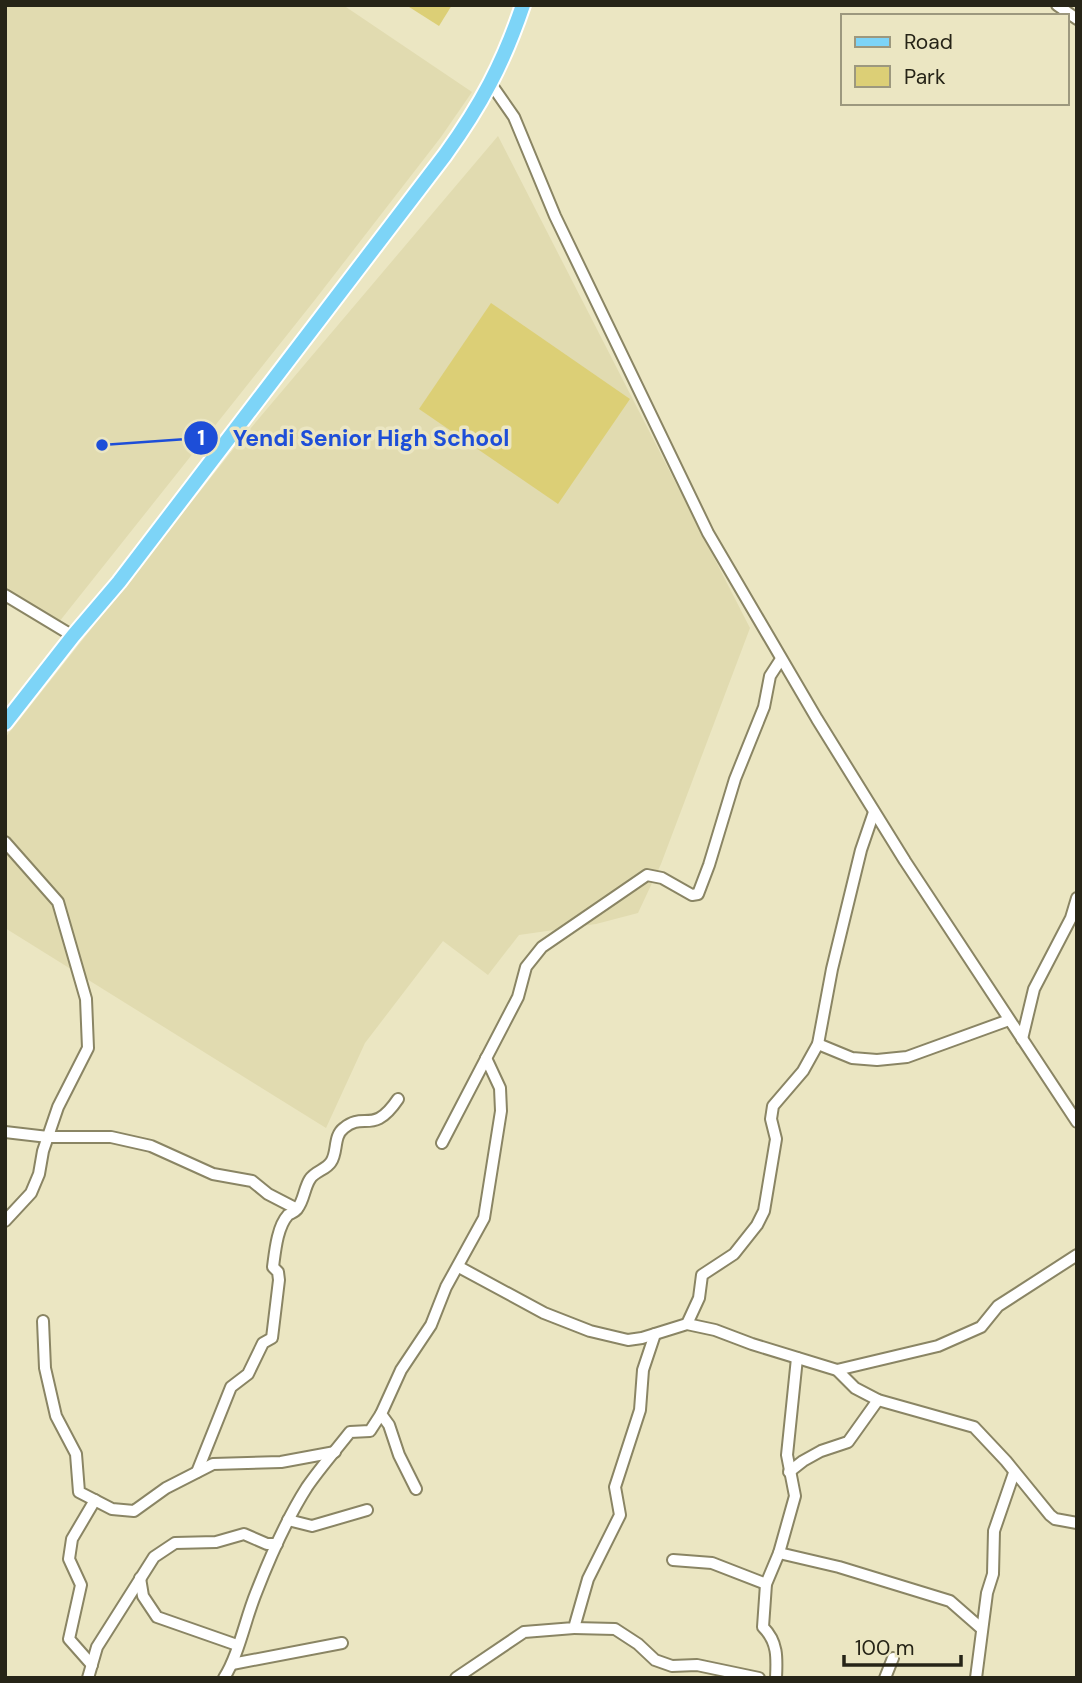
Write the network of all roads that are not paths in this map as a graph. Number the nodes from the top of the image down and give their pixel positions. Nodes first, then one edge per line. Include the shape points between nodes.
1 (523, 5) edge
2 (1057, 5) edge
3 (1077, 19) edge
4 (491, 84) junction
5 (5, 595) edge
6 (73, 636) junction
7 (781, 659) junction
8 (5, 723) edge
9 (874, 812) junction
10 (5, 842) edge
11 (1077, 898) edge
12 (1009, 1020) junction
13 (1021, 1039) junction
14 (818, 1044) junction
15 (486, 1058) junction
16 (398, 1100) dead end
17 (1077, 1122) edge
18 (5, 1132) edge
19 (48, 1137) junction
20 (442, 1143) dead end
21 (298, 1209) junction
22 (5, 1222) edge
23 (1077, 1255) edge
24 (458, 1267) junction
25 (43, 1321) dead end
26 (687, 1324) junction
27 (655, 1334) junction
28 (797, 1358) junction
29 (837, 1370) junction
30 (878, 1400) junction
31 (381, 1414) junction
32 (335, 1451) junction
33 (197, 1472) junction
34 (789, 1472) junction
35 (1014, 1473) junction
36 (416, 1489) dead end
37 (95, 1500) junction
38 (367, 1510) dead end
39 (288, 1520) junction
40 (1077, 1523) edge
41 (276, 1544) junction
42 (779, 1553) junction
43 (673, 1560) dead end
44 (140, 1578) junction
45 (766, 1584) junction
46 (574, 1628) junction
47 (982, 1629) junction
48 (342, 1643) dead end
49 (237, 1645) junction
50 (893, 1658) dead end
51 (232, 1664) junction
52 (92, 1665) junction
53 (88, 1678) edge
54 (224, 1678) edge
55 (456, 1678) edge
56 (759, 1678) edge
57 (776, 1678) edge
58 (885, 1678) edge
59 (976, 1678) edge

1 - 4 main road
2 - 3 street
4 - 6 main road via 445,155
4 - 7 street via 514,117 555,216 708,533
5 - 6 street
6 - 8 main road
7 - 9 street
7 - 15 street via 770,676 764,707 698,894 647,875 542,947 526,967 518,997
9 - 12 street
9 - 14 street via 832,969
10 - 19 street via 58,902 86,999 88,1048
11 - 13 street via 1034,989
12 - 13 street
12 - 14 street via 907,1057 852,1058
13 - 17 street
14 - 26 street via 803,1072 773,1106 776,1139 764,1211 734,1254 702,1275 699,1298
15 - 20 street
15 - 24 street via 500,1088 501,1111 484,1218
16 - 21 street via 378,1122 353,1122 342,1129 333,1160 310,1178
18 - 19 street
19 - 21 street via 111,1137 151,1146 213,1174 252,1181
19 - 22 street via 31,1193
21 - 33 street via 282,1225 274,1258 279,1280 272,1338 263,1343 248,1374 231,1387
23 - 29 street via 998,1306 981,1327 938,1346
24 - 27 street via 561,1321 628,1340
24 - 31 street
25 - 37 street via 45,1368 56,1416 76,1454 79,1492
26 - 27 street
26 - 28 street
27 - 46 street via 643,1370 640,1410 615,1487 620,1515 588,1579
28 - 29 street
28 - 34 street via 788,1428
29 - 30 street via 855,1388
30 - 34 street via 848,1442 821,1451
30 - 35 street via 974,1427
31 - 32 street via 370,1431 350,1432
31 - 36 street
32 - 33 street via 281,1462 213,1464
32 - 39 street
33 - 37 street via 134,1511 112,1509
34 - 42 street via 796,1496
35 - 40 street via 1055,1519
35 - 47 street via 994,1531 993,1574
37 - 52 street via 72,1539 69,1559 80,1585 69,1639
38 - 39 street via 312,1526
39 - 41 street
41 - 44 street via 267,1545 244,1534 216,1542 176,1543 154,1557
41 - 49 street
42 - 45 street
42 - 47 street via 950,1601
43 - 45 street via 712,1563
44 - 49 street via 144,1596 157,1616
44 - 52 street via 97,1647
45 - 57 street via 762,1628 775,1646
46 - 55 street via 524,1632
46 - 56 street via 615,1629 656,1660 672,1666 696,1664
47 - 59 street
48 - 51 street
49 - 51 street
50 - 58 street
51 - 54 street
52 - 53 street

